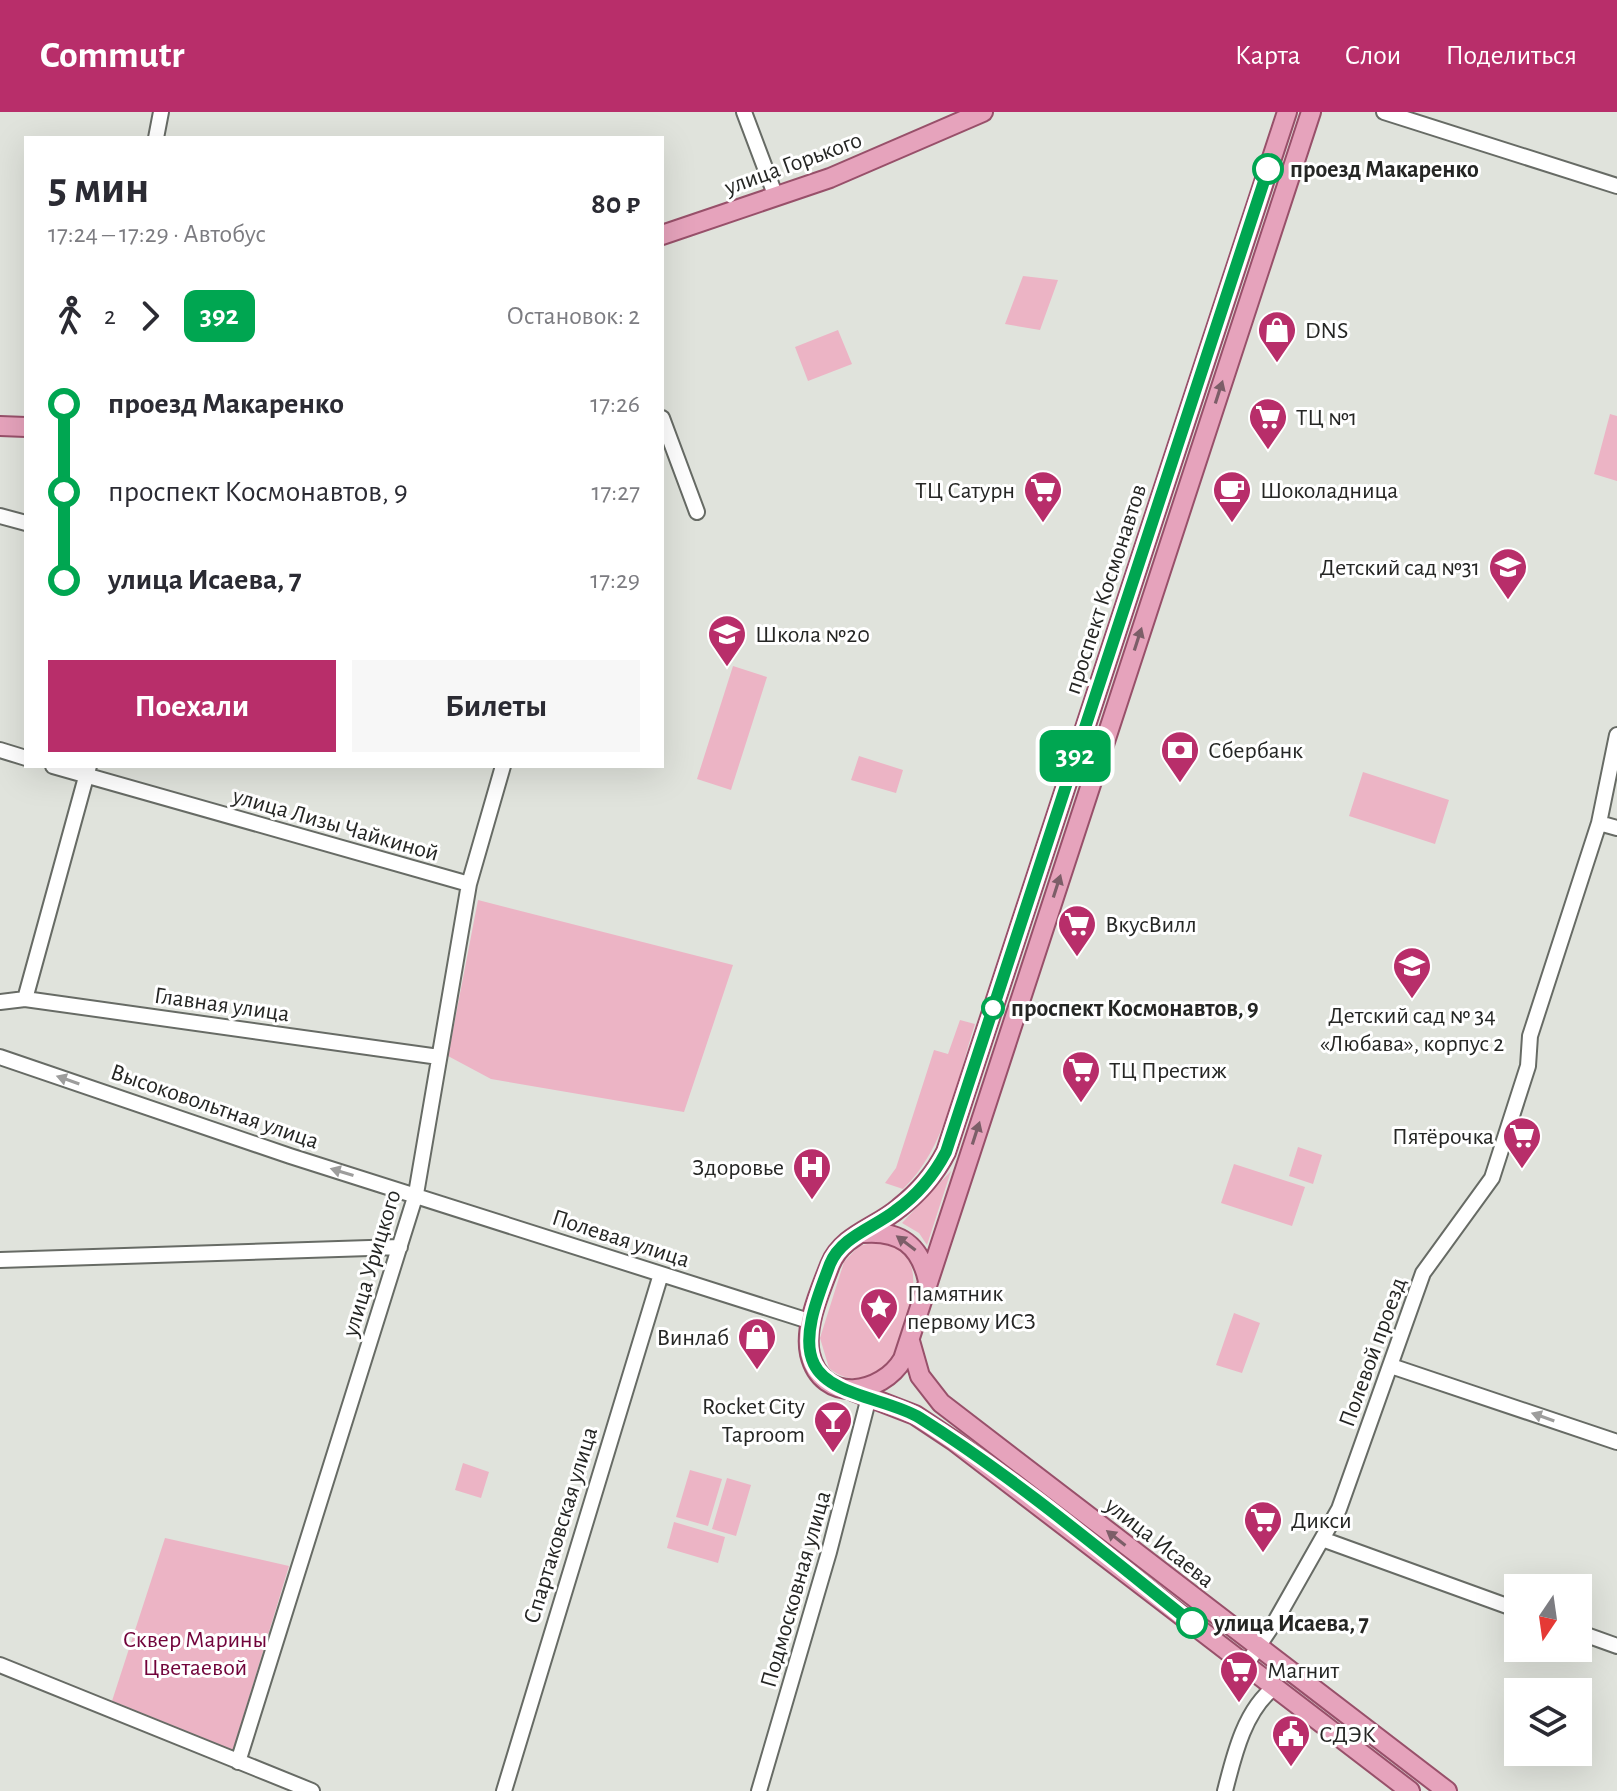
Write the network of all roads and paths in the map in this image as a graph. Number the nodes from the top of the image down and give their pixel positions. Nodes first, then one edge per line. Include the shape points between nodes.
1 (161, 112) edge
2 (744, 112) edge
3 (983, 112) edge
4 (1287, 112) edge
5 (1311, 112) edge
6 (1384, 112) edge
7 (156, 136) edge
8 (1617, 186) edge
9 (776, 197) junction
10 (664, 234) edge
11 (664, 423) edge
12 (0, 426) edge
13 (24, 427) edge
14 (697, 512) dead end
15 (0, 516) edge
16 (24, 522) edge
17 (1617, 735) edge
18 (0, 750) edge
19 (24, 757) edge
20 (67, 768) edge
21 (502, 768) edge
22 (87, 771) edge
23 (1599, 823) junction
24 (1617, 828) edge
25 (469, 884) junction
26 (25, 999) junction
27 (2, 1007) edge
28 (0, 1057) edge
29 (439, 1057) junction
30 (416, 1194) junction
31 (863, 1233) junction
32 (400, 1247) junction
33 (0, 1260) edge
34 (661, 1274) junction
35 (928, 1281) junction
36 (812, 1322) junction
37 (910, 1338) junction
38 (1391, 1366) junction
39 (861, 1394) junction
40 (1617, 1442) edge
41 (1322, 1539) junction
42 (1504, 1605) edge
43 (1592, 1637) edge
44 (1617, 1646) edge
45 (1257, 1647) junction
46 (0, 1665) edge
47 (1246, 1665) junction
48 (1275, 1687) junction
49 (238, 1762) junction
50 (312, 1791) edge
51 (504, 1791) edge
52 (759, 1791) edge
53 (1225, 1791) edge
54 (1410, 1791) edge
55 (1447, 1791) edge

1 - 7 street
2 - 9 street
3 - 9 main road, улица Горького
4 - 31 main road, проспект Космонавтов via 946,1152 913,1195
35 -> 5 main road, проспект Космонавтов
6 - 8 street
9 - 10 main road, улица Горького
11 - 14 street
12 - 13 main road
15 - 16 street
17 - 23 street, Полевой проезд
18 - 19 street
20 - 22 street, улица Лизы Чайкиной
21 - 25 street, улица Урицкого
22 - 25 street, улица Лизы Чайкиной
22 - 26 street
23 - 24 street
23 - 38 street, Полевой проезд via 1530,1036 1528,1066 1492,1178 1423,1273
25 - 29 street, улица Урицкого
26 - 27 street, Главная улица
26 - 29 street, Главная улица
30 -> 28 street, Высоковольтная улица
29 - 30 street, улица Урицкого
30 - 32 street, улица Урицкого
30 - 34 street, Полевая улица
35 -> 31 main road via 919,1254 904,1238
31 - 36 main road, проспект Космонавтов via 836,1252
32 - 33 street
32 - 49 street, улица Урицкого
34 - 36 street, Полевая улица
34 - 51 street, Спартаковская улица
35 - 37 main road, проспект Космонавтов
36 - 39 main road, проспект Космонавтов via 814,1365 830,1383
37 - 39 main road, проспект Космонавтов via 890,1377
45 -> 37 main road, улица Исаева via 941,1403 920,1376
40 -> 38 street
38 - 41 street, Полевой проезд via 1339,1509
39 - 47 main road, улица Исаева via 915,1415 954,1441
39 - 52 street, Подмосковная улица via 825,1567
41 - 42 street
41 - 45 street, Полевой проезд
43 - 44 street
45 - 47 street, Полевой проезд
45 - 55 main road, улица Исаева
46 - 49 street
47 - 48 main road, улица Исаева
48 - 53 street via 1256,1705
48 - 54 main road, улица Исаева
49 - 50 street

